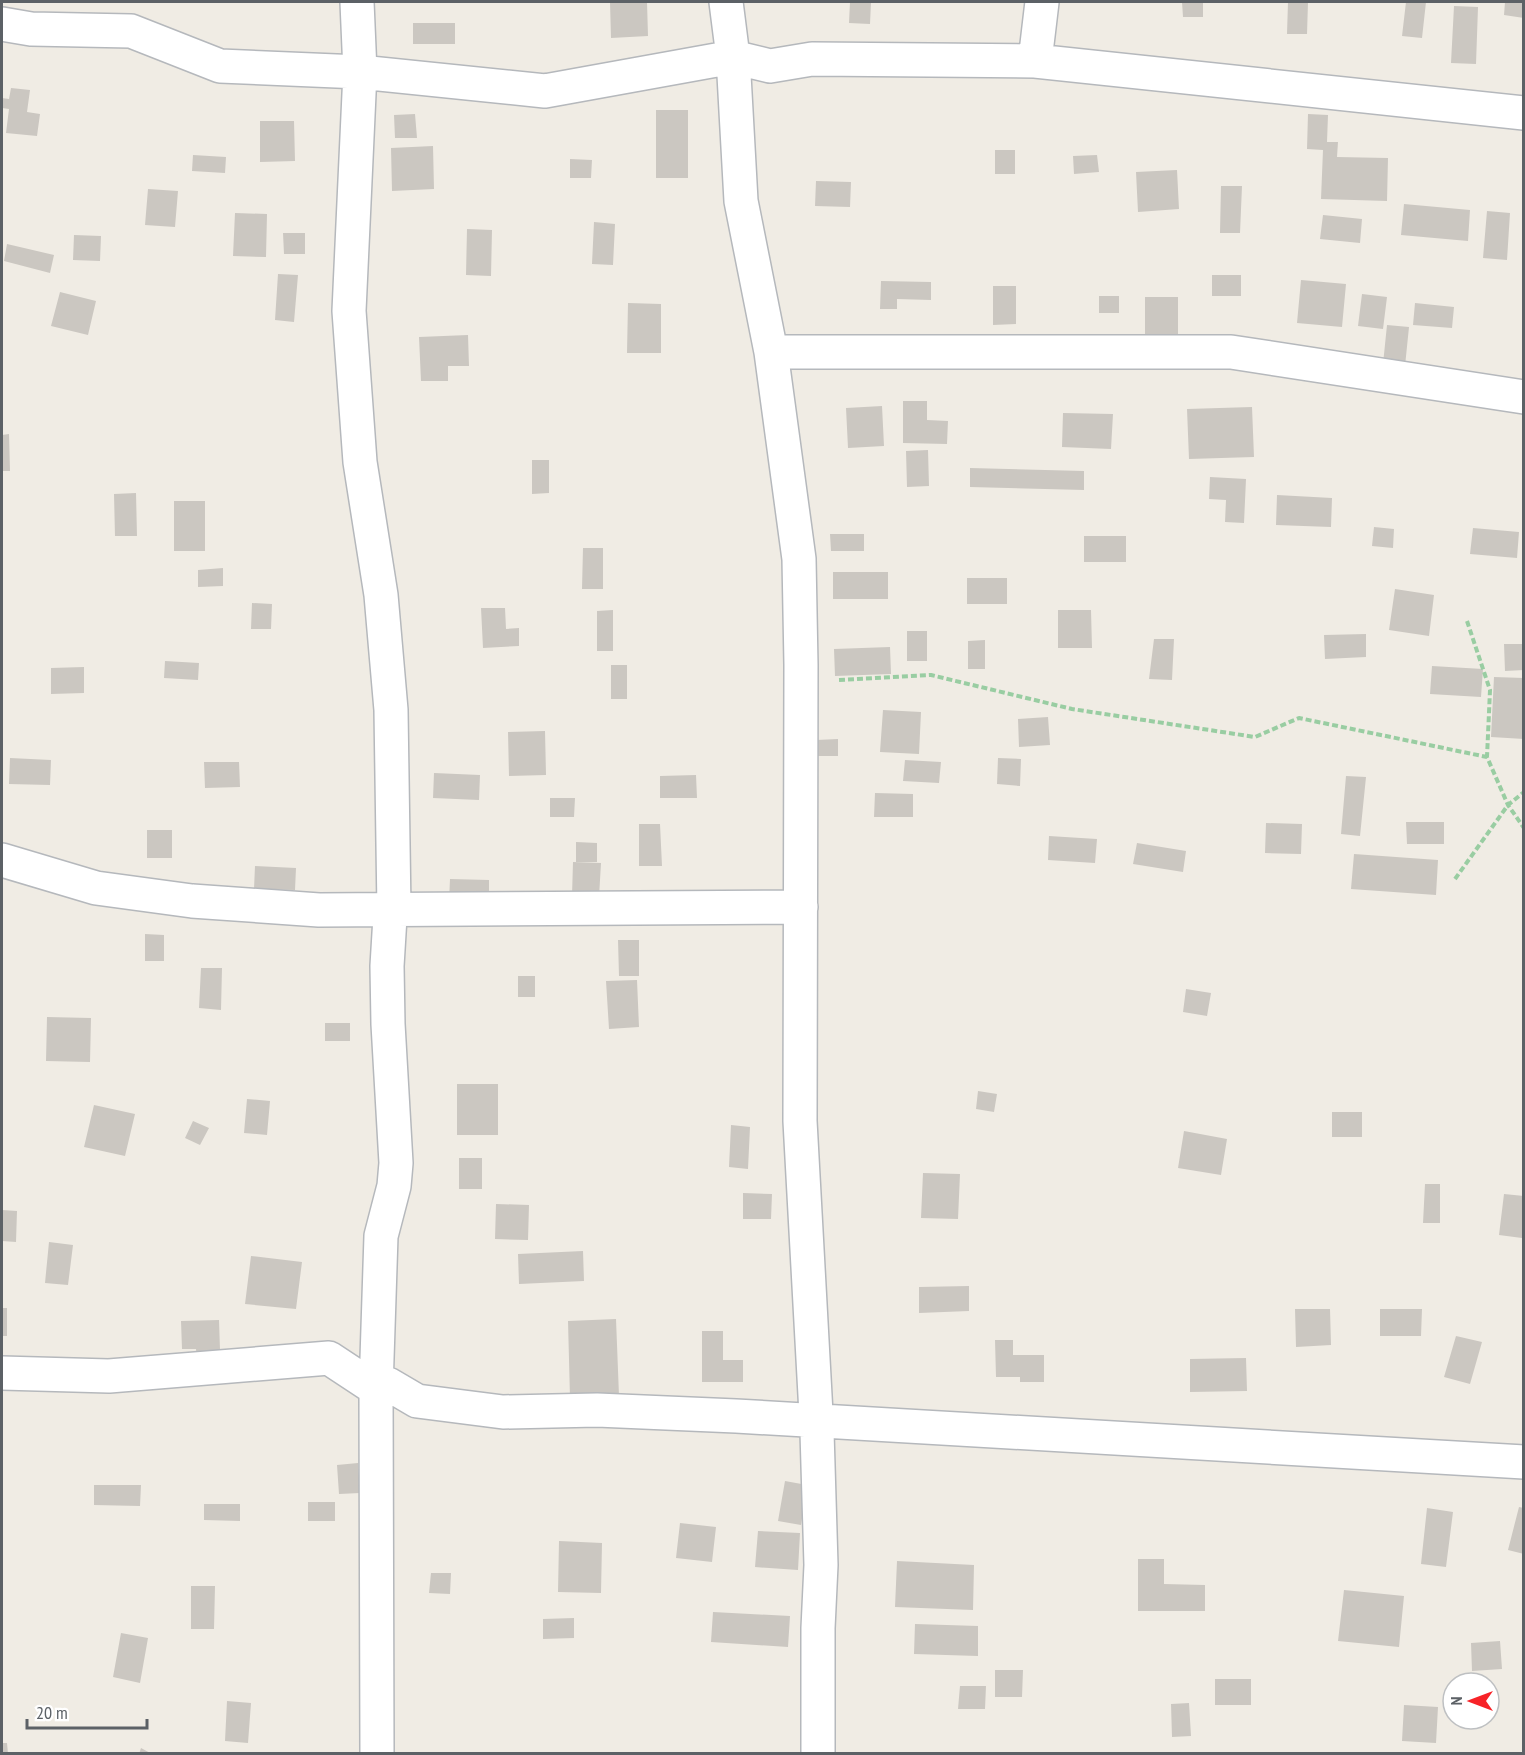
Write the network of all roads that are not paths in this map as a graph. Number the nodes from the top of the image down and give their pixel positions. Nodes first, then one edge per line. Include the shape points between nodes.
1 (357, 2) edge
2 (726, 2) edge
3 (1042, 2) edge
4 (2, 24) edge
5 (733, 57) junction
6 (1035, 61) junction
7 (360, 72) junction
8 (1524, 113) edge
9 (771, 352) junction
10 (1524, 397) edge
11 (2, 860) edge
12 (801, 907) junction
13 (394, 911) junction
14 (2, 1373) edge
15 (376, 1389) junction
16 (817, 1422) junction
17 (1524, 1462) edge
18 (377, 1754) edge
19 (818, 1754) edge

1 - 7 street
2 - 5 street
3 - 6 street
4 - 7 street via 31,29 131,31 220,66
5 - 6 street via 770,66 812,59
5 - 7 street via 545,91
5 - 9 street via 741,201
6 - 8 street
7 - 13 street via 349,311 360,462 381,595 391,710
9 - 10 street via 1231,352
9 - 12 street via 799,559
11 - 13 street via 96,888 150,896 319,910
12 - 13 street
12 - 16 street via 800,1121
13 - 15 street via 390,917 387,966 396,1163 381,1236
14 - 15 street via 109,1376 329,1358
15 - 16 street via 388,1384 417,1401 503,1412 597,1410
15 - 18 street
16 - 17 street
16 - 19 street via 821,1565

